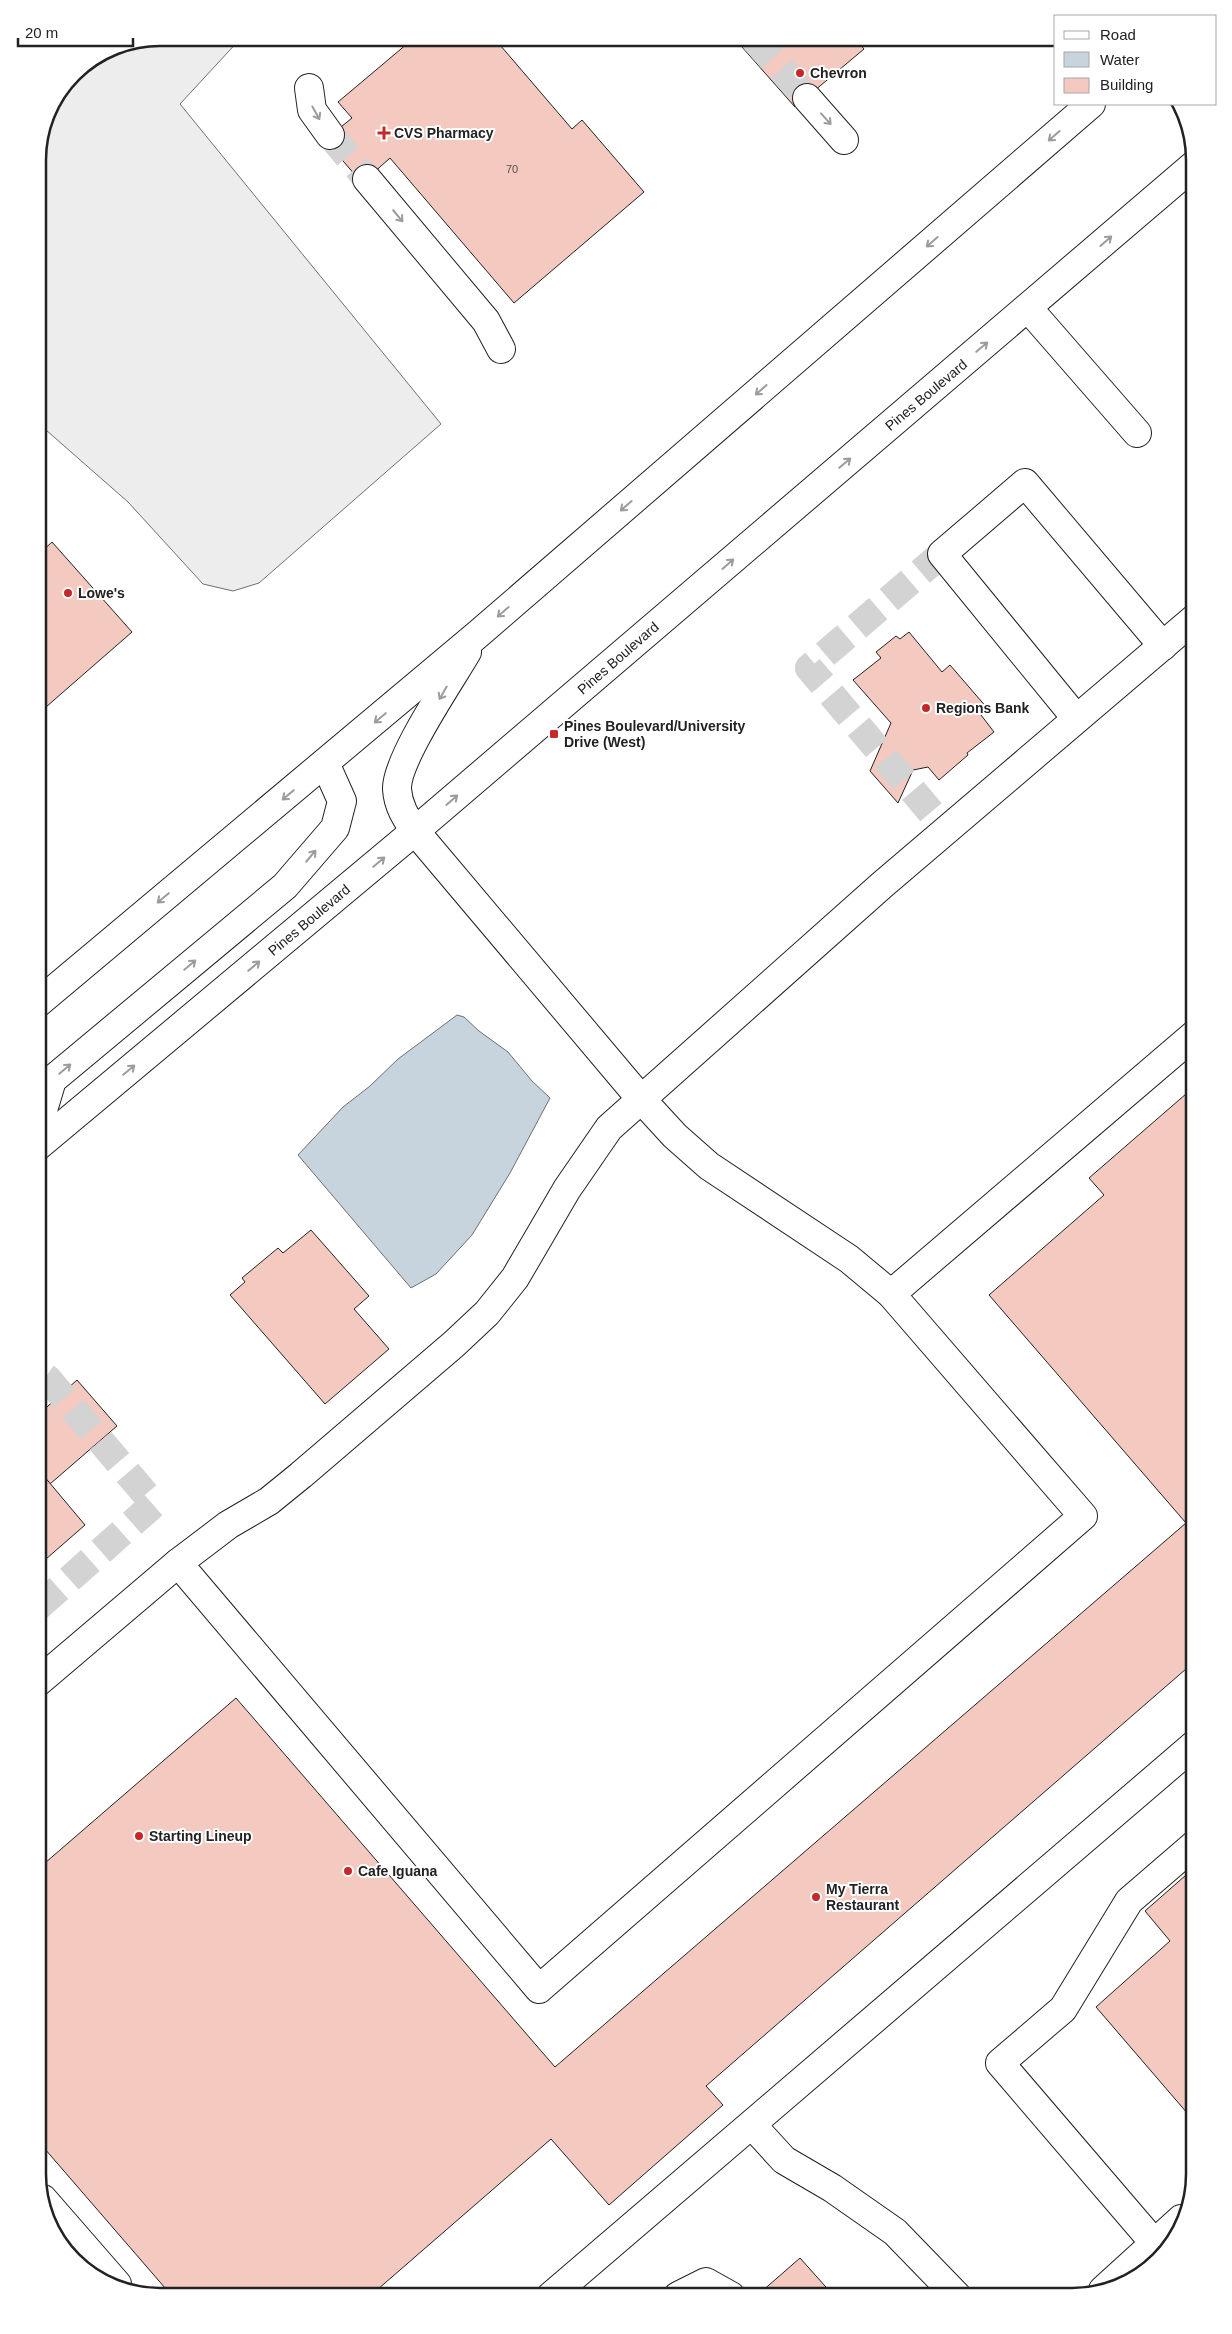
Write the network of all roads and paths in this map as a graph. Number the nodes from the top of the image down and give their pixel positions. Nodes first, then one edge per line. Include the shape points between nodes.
1 (310, 88) dead end
2 (806, 98) tunnel mouth
3 (1090, 105) edge
4 (330, 136) tunnel mouth
5 (844, 140) dead end
6 (1186, 173) edge
7 (367, 179) tunnel mouth
8 (1028, 308) junction
9 (501, 349) dead end
10 (1137, 433) dead end
11 (1186, 626) edge
12 (477, 635) junction
13 (1163, 646) junction
14 (1076, 718) junction
15 (326, 764) junction
16 (415, 832) junction
17 (46, 996) edge
18 (1186, 1042) edge
19 (46, 1100) edge
20 (641, 1100) junction
21 (46, 1139) edge
22 (892, 1294) junction
23 (178, 1563) junction
24 (46, 1675) edge
25 (1186, 1752) edge
26 (1186, 1852) edge
27 (752, 2124) junction
28 (53, 2211) edge
29 (1158, 2248) edge
30 (110, 2276) edge
31 (1122, 2276) edge
32 (560, 2288) edge
33 (694, 2288) edge
34 (717, 2288) edge
35 (949, 2288) edge

1 -> 4 main road via 312,110
2 -> 5 main road
3 -> 12 main road
8 -> 6 main road, Pines Boulevard
7 -> 9 main road via 486,321
8 - 10 main road
16 -> 8 main road, Pines Boulevard
11 - 13 main road
12 -> 15 main road
12 -> 16 main road via 416,738 398,777 401,810
13 - 14 main road
13 - 14 main road via 1025,483 942,554
14 - 20 main road via 882,885
15 -> 17 main road
19 -> 15 main road via 52,1080 285,886 335,828 342,801
16 - 20 main road
21 -> 16 main road, Pines Boulevard
18 - 22 main road
20 - 22 main road via 709,1166 849,1259
20 - 23 main road via 609,1128 586,1158 515,1278 486,1313 302,1475
22 - 23 main road via 1083,1516 539,1989
23 - 24 main road
25 - 27 main road
26 - 29 main road via 1129,1901 1063,2008 1000,2063
27 - 32 main road
27 - 35 main road via 784,2160 832,2188 894,2232
28 - 30 main road
29 - 31 main road
33 - 34 main road via 706,2282

